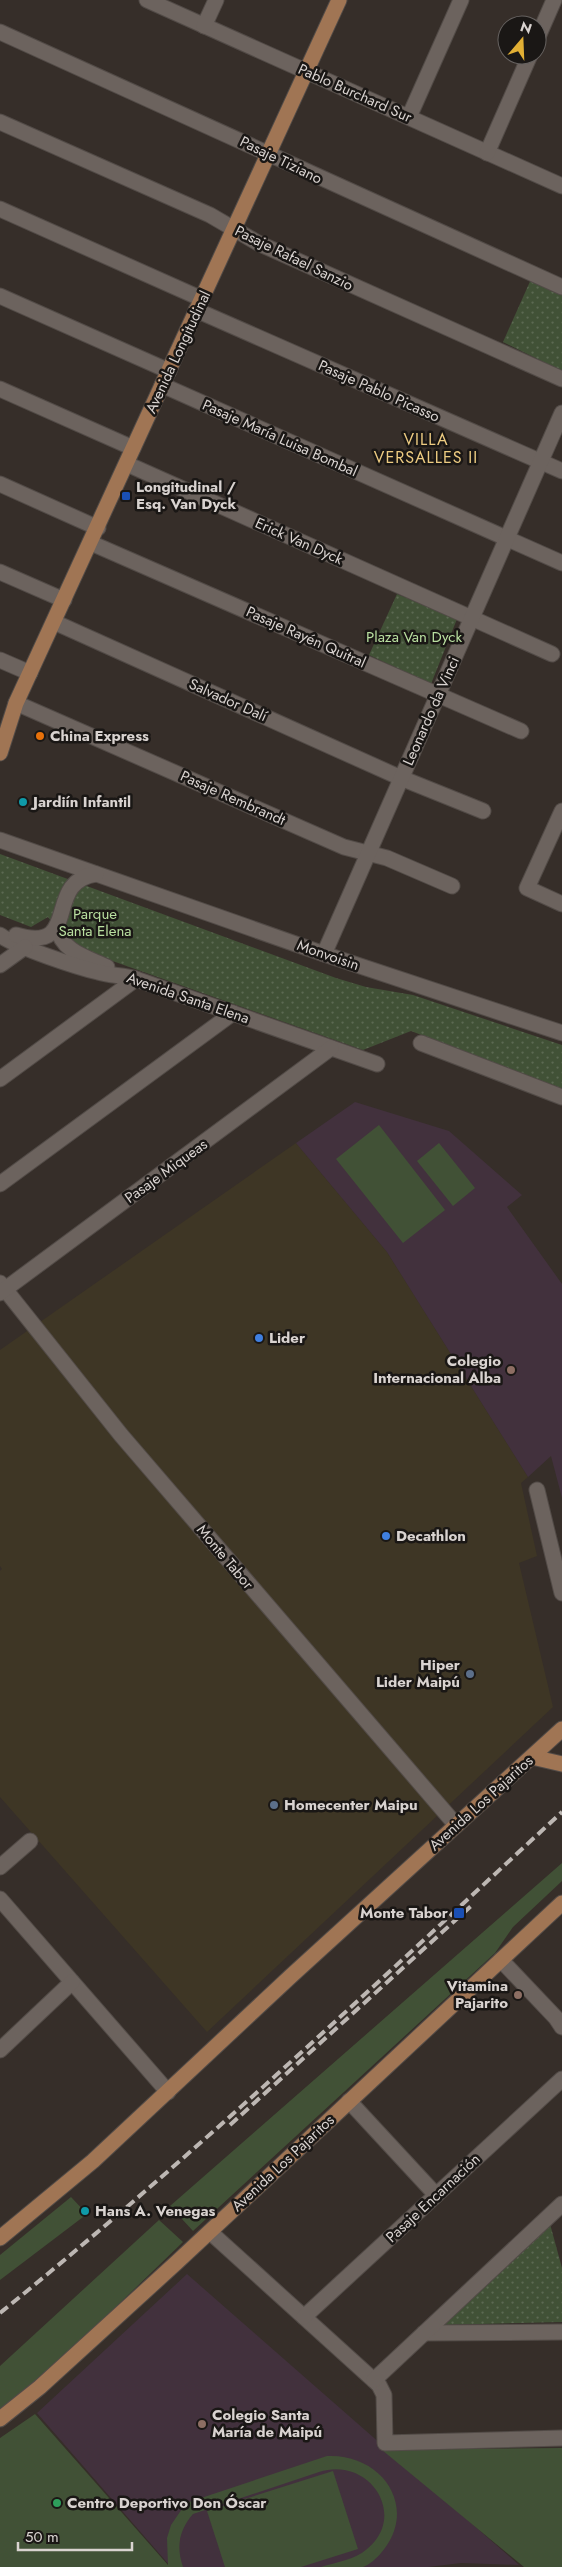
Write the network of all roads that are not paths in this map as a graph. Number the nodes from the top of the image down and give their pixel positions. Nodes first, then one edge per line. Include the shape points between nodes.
1 (147, 0) edge
2 (216, 0) edge
3 (339, 0) edge
4 (461, 0) edge
5 (554, 0) edge
6 (547, 16) edge
7 (204, 26) junction
8 (0, 32) edge
9 (526, 65) edge
10 (306, 71) junction
11 (409, 118) junction
12 (0, 122) edge
13 (487, 153) junction
14 (268, 154) junction
15 (562, 186) edge
16 (0, 209) edge
17 (234, 229) junction
18 (562, 287) edge
19 (0, 296) edge
20 (199, 305) junction
21 (168, 371) junction
22 (562, 379) edge
23 (162, 385) junction
24 (0, 389) edge
25 (562, 413) edge
26 (134, 448) junction
27 (540, 462) junction
28 (127, 464) junction
29 (562, 472) edge
30 (0, 484) edge
31 (98, 528) junction
32 (507, 539) junction
33 (91, 543) junction
34 (562, 563) edge
35 (0, 572) edge
36 (64, 600) junction
37 (472, 619) junction
38 (54, 622) junction
39 (552, 654) dead end
40 (0, 660) edge
41 (30, 673) junction
42 (438, 695) junction
43 (16, 703) junction
44 (0, 720) edge
45 (521, 732) dead end
46 (0, 753) edge
47 (401, 778) junction
48 (483, 811) dead end
49 (562, 811) edge
50 (0, 840) edge
51 (368, 854) junction
52 (51, 858) junction
53 (96, 874) junction
54 (452, 886) dead end
55 (68, 892) junction
56 (562, 904) edge
57 (56, 927) junction
58 (0, 930) edge
59 (0, 935) edge
60 (25, 947) junction
61 (324, 954) junction
62 (0, 965) edge
63 (119, 974) junction
64 (136, 980) junction
65 (233, 1013) junction
66 (562, 1033) edge
67 (421, 1043) dead end
68 (331, 1048) junction
69 (377, 1064) dead end
70 (0, 1079) edge
71 (562, 1096) edge
72 (0, 1184) edge
73 (2, 1289) edge
74 (537, 1490) dead end
75 (562, 1593) edge
76 (562, 1729) edge
77 (532, 1757) junction
78 (562, 1764) edge
79 (456, 1825) junction
80 (30, 1841) dead end
81 (0, 1867) edge
82 (0, 1899) edge
83 (562, 1903) edge
84 (501, 1960) junction
85 (72, 1982) junction
86 (562, 2027) edge
87 (0, 2050) edge
88 (562, 2079) edge
89 (168, 2092) junction
90 (349, 2101) junction
91 (436, 2195) junction
92 (562, 2204) edge
93 (210, 2232) junction
94 (0, 2238) edge
95 (304, 2317) junction
96 (562, 2332) edge
97 (424, 2333) junction
98 (374, 2380) junction
99 (0, 2419) edge
100 (562, 2438) edge

1 - 7 street, Pablo Burchard Sur
2 - 7 street
3 - 10 main road, Avenida Longitudinal
4 - 11 street
5 - 6 street
7 - 10 street, Pablo Burchard Sur
8 - 14 street, Pasaje Tiziano
9 - 13 street
10 - 11 street, Pablo Burchard Sur
10 - 14 main road, Avenida Longitudinal
11 - 13 street, Pablo Burchard Sur
12 - 17 street, Pasaje Rafael Sanzio via 210,215
13 - 15 street, Pablo Burchard Sur
14 - 17 main road, Avenida Longitudinal
14 - 18 street, Pasaje Tiziano
16 - 20 street, Pasaje Pablo Picasso
17 - 20 main road, Avenida Longitudinal
17 - 22 street, Pasaje Rafael Sanzio via 258,243
19 - 21 street
20 - 21 main road, Avenida Longitudinal
20 - 27 street, Pasaje Pablo Picasso
21 - 23 main road, Avenida Longitudinal
23 - 26 main road, Avenida Longitudinal
23 - 32 street, Pasaje María Luisa Bombal
24 - 26 street
25 - 27 street, Leonardo da Vinci
26 - 28 main road, Avenida Longitudinal
27 - 29 street, Pasaje Pablo Picasso
27 - 32 street, Leonardo da Vinci
28 - 31 main road, Avenida Longitudinal
28 - 37 street, Erick Van Dyck
30 - 31 street
31 - 33 main road, Avenida Longitudinal
32 - 34 street, Pasaje María Luisa Bombal
32 - 37 street, Leonardo da Vinci
33 - 36 main road, Avenida Longitudinal
33 - 42 street, Pasaje Rayén Quitral
35 - 36 street
36 - 38 main road, Avenida Longitudinal
37 - 39 street, Erick Van Dyck
37 - 42 street, Leonardo da Vinci
38 - 41 main road, Avenida Longitudinal
38 - 47 street, Salvador Dalí
40 - 41 street
41 - 43 main road, Avenida Longitudinal
42 - 45 street, Pasaje Rayén Quitral
42 - 47 street, Leonardo da Vinci
43 - 44 main road, Avenida Longitudinal
43 - 46 main road, Avenida Longitudinal
43 - 51 street, Pasaje Rembrandt via 344,847
47 - 48 street, Salvador Dalí
47 - 51 street, Leonardo da Vinci
49 - 56 street via 527,888
50 - 52 street
51 - 54 street, Pasaje Rembrandt via 387,858
51 - 61 street, Leonardo da Vinci
52 - 53 street
52 - 55 street via 63,874
53 - 55 street via 80,879
53 - 61 street, Monvoisin
55 - 57 street
57 - 58 street via 49,936 37,940
57 - 63 street via 67,947
59 - 60 street, Avenida Santa Elena
60 - 62 street
60 - 63 street, Avenida Santa Elena via 96,972
61 - 66 street, Monvoisin
63 - 64 street, Avenida Santa Elena
64 - 65 street, Avenida Santa Elena
64 - 70 street
65 - 68 street, Avenida Santa Elena
65 - 72 street
67 - 71 street
68 - 69 street, Avenida Santa Elena
68 - 73 street, Pasaje Miqueas
73 - 79 street, Monte Tabor via 121,1435
74 - 75 street
76 - 77 main road, Avenida Los Pajaritos
77 - 78 main road
77 - 79 main road, Avenida Los Pajaritos
79 - 89 main road, Avenida Los Pajaritos
80 - 81 street
82 - 85 street
83 - 84 main road, Avenida Los Pajaritos
84 - 86 street
84 - 90 main road, Avenida Los Pajaritos
85 - 87 street
85 - 89 street
88 - 91 street, Pasaje Encarnación
89 - 94 main road, Avenida Los Pajaritos via 94,2161
90 - 91 street
90 - 93 main road, Avenida Los Pajaritos
91 - 95 street, Pasaje Encarnación
92 - 97 street
93 - 95 street
93 - 99 main road, Avenida Los Pajaritos
95 - 98 street
96 - 97 street
97 - 98 street
98 - 100 street via 384,2395 385,2443

